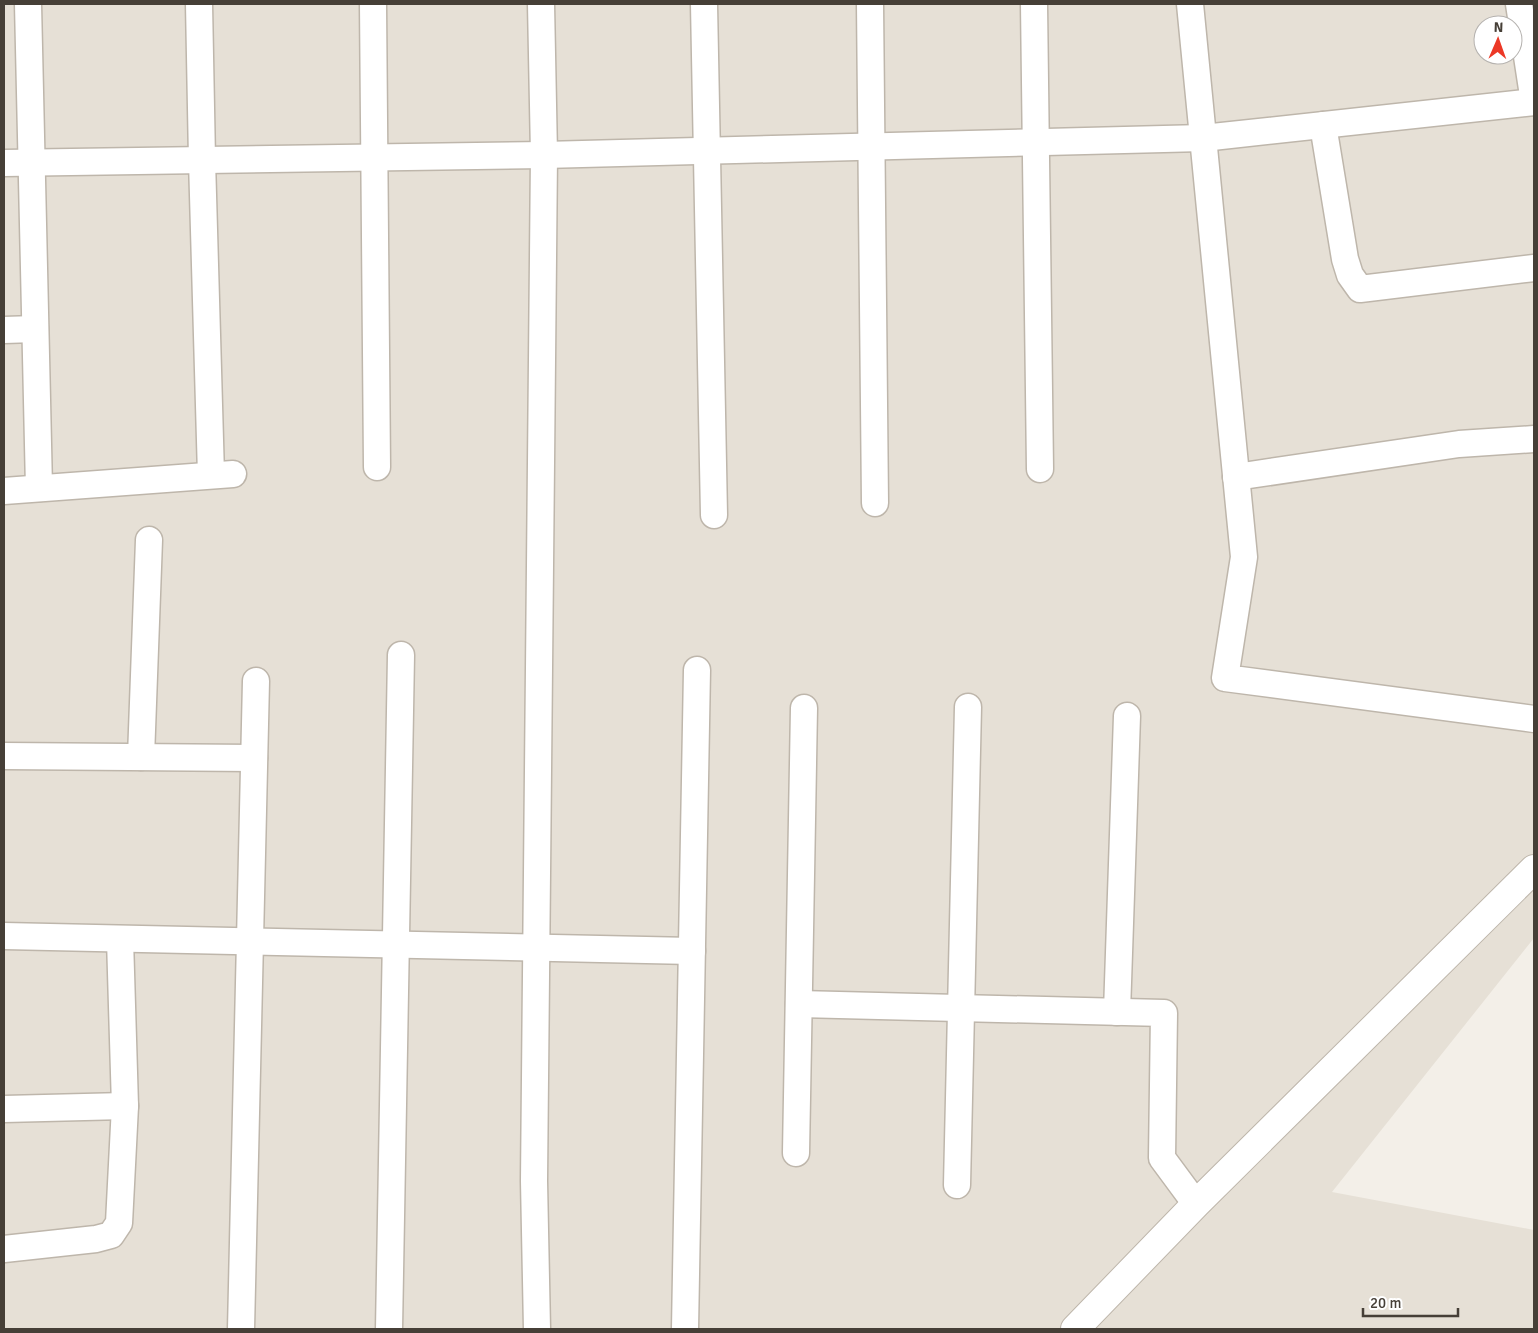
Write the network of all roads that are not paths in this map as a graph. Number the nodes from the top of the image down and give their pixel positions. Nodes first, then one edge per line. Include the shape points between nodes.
1 (28, 4) edge
2 (200, 4) edge
3 (373, 4) edge
4 (541, 4) edge
5 (704, 4) edge
6 (870, 4) edge
7 (1034, 4) edge
8 (1190, 4) edge
9 (1519, 4) edge
10 (1534, 102) edge
11 (1323, 125) junction
12 (1203, 138) junction
13 (1036, 142) junction
14 (871, 147) junction
15 (707, 150) junction
16 (544, 154) junction
17 (374, 157) junction
18 (202, 160) junction
19 (32, 162) junction
20 (4, 163) edge
21 (1534, 268) edge
22 (36, 329) junction
23 (4, 330) edge
24 (1534, 438) edge
25 (377, 467) dead end
26 (1040, 469) dead end
27 (1236, 477) junction
28 (39, 488) junction
29 (4, 491) edge
30 (874, 503) dead end
31 (714, 515) dead end
32 (149, 540) dead end
33 (401, 655) dead end
34 (697, 670) dead end
35 (256, 680) dead end
36 (968, 707) dead end
37 (804, 708) dead end
38 (1127, 716) dead end
39 (1534, 719) edge
40 (4, 756) edge
41 (141, 757) junction
42 (254, 758) junction
43 (1534, 869) edge
44 (4, 936) edge
45 (120, 939) junction
46 (250, 943) junction
47 (396, 946) junction
48 (536, 949) junction
49 (692, 952) junction
50 (799, 1004) junction
51 (961, 1008) junction
52 (1117, 1012) junction
53 (125, 1106) junction
54 (4, 1109) edge
55 (796, 1153) dead end
56 (957, 1185) dead end
57 (1196, 1204) junction
58 (4, 1249) edge
59 (242, 1329) edge
60 (389, 1329) edge
61 (537, 1329) edge
62 (685, 1329) edge
63 (1075, 1329) edge

1 - 19 street
2 - 18 street
3 - 17 street
4 - 16 street
5 - 15 street
6 - 14 street
7 - 13 street
8 - 12 street
9 - 10 street
10 - 11 street
11 - 12 street
11 - 21 street via 1345,259 1350,275 1360,289
12 - 13 street
12 - 27 street
13 - 14 street
13 - 26 street
14 - 15 street
14 - 30 street
15 - 16 street
15 - 31 street
16 - 17 street
16 - 48 street
17 - 18 street
17 - 25 street
18 - 19 street
18 - 28 street via 222,475
19 - 20 street
19 - 22 street
22 - 23 street
22 - 28 street
24 - 27 street via 1459,444
27 - 39 street via 1244,556 1225,678
28 - 29 street
32 - 41 street
33 - 47 street
34 - 49 street
35 - 42 street
36 - 51 street
37 - 50 street
38 - 52 street
40 - 41 street
41 - 42 street
42 - 46 street
43 - 57 street
44 - 45 street
45 - 46 street
45 - 53 street
46 - 47 street
46 - 59 street
47 - 48 street
47 - 60 street
48 - 49 street
48 - 61 street via 534,1181
49 - 62 street
50 - 51 street
50 - 55 street
51 - 52 street
51 - 56 street
52 - 57 street via 1164,1013 1162,1158
53 - 54 street
53 - 58 street via 119,1223 111,1235
57 - 63 street

